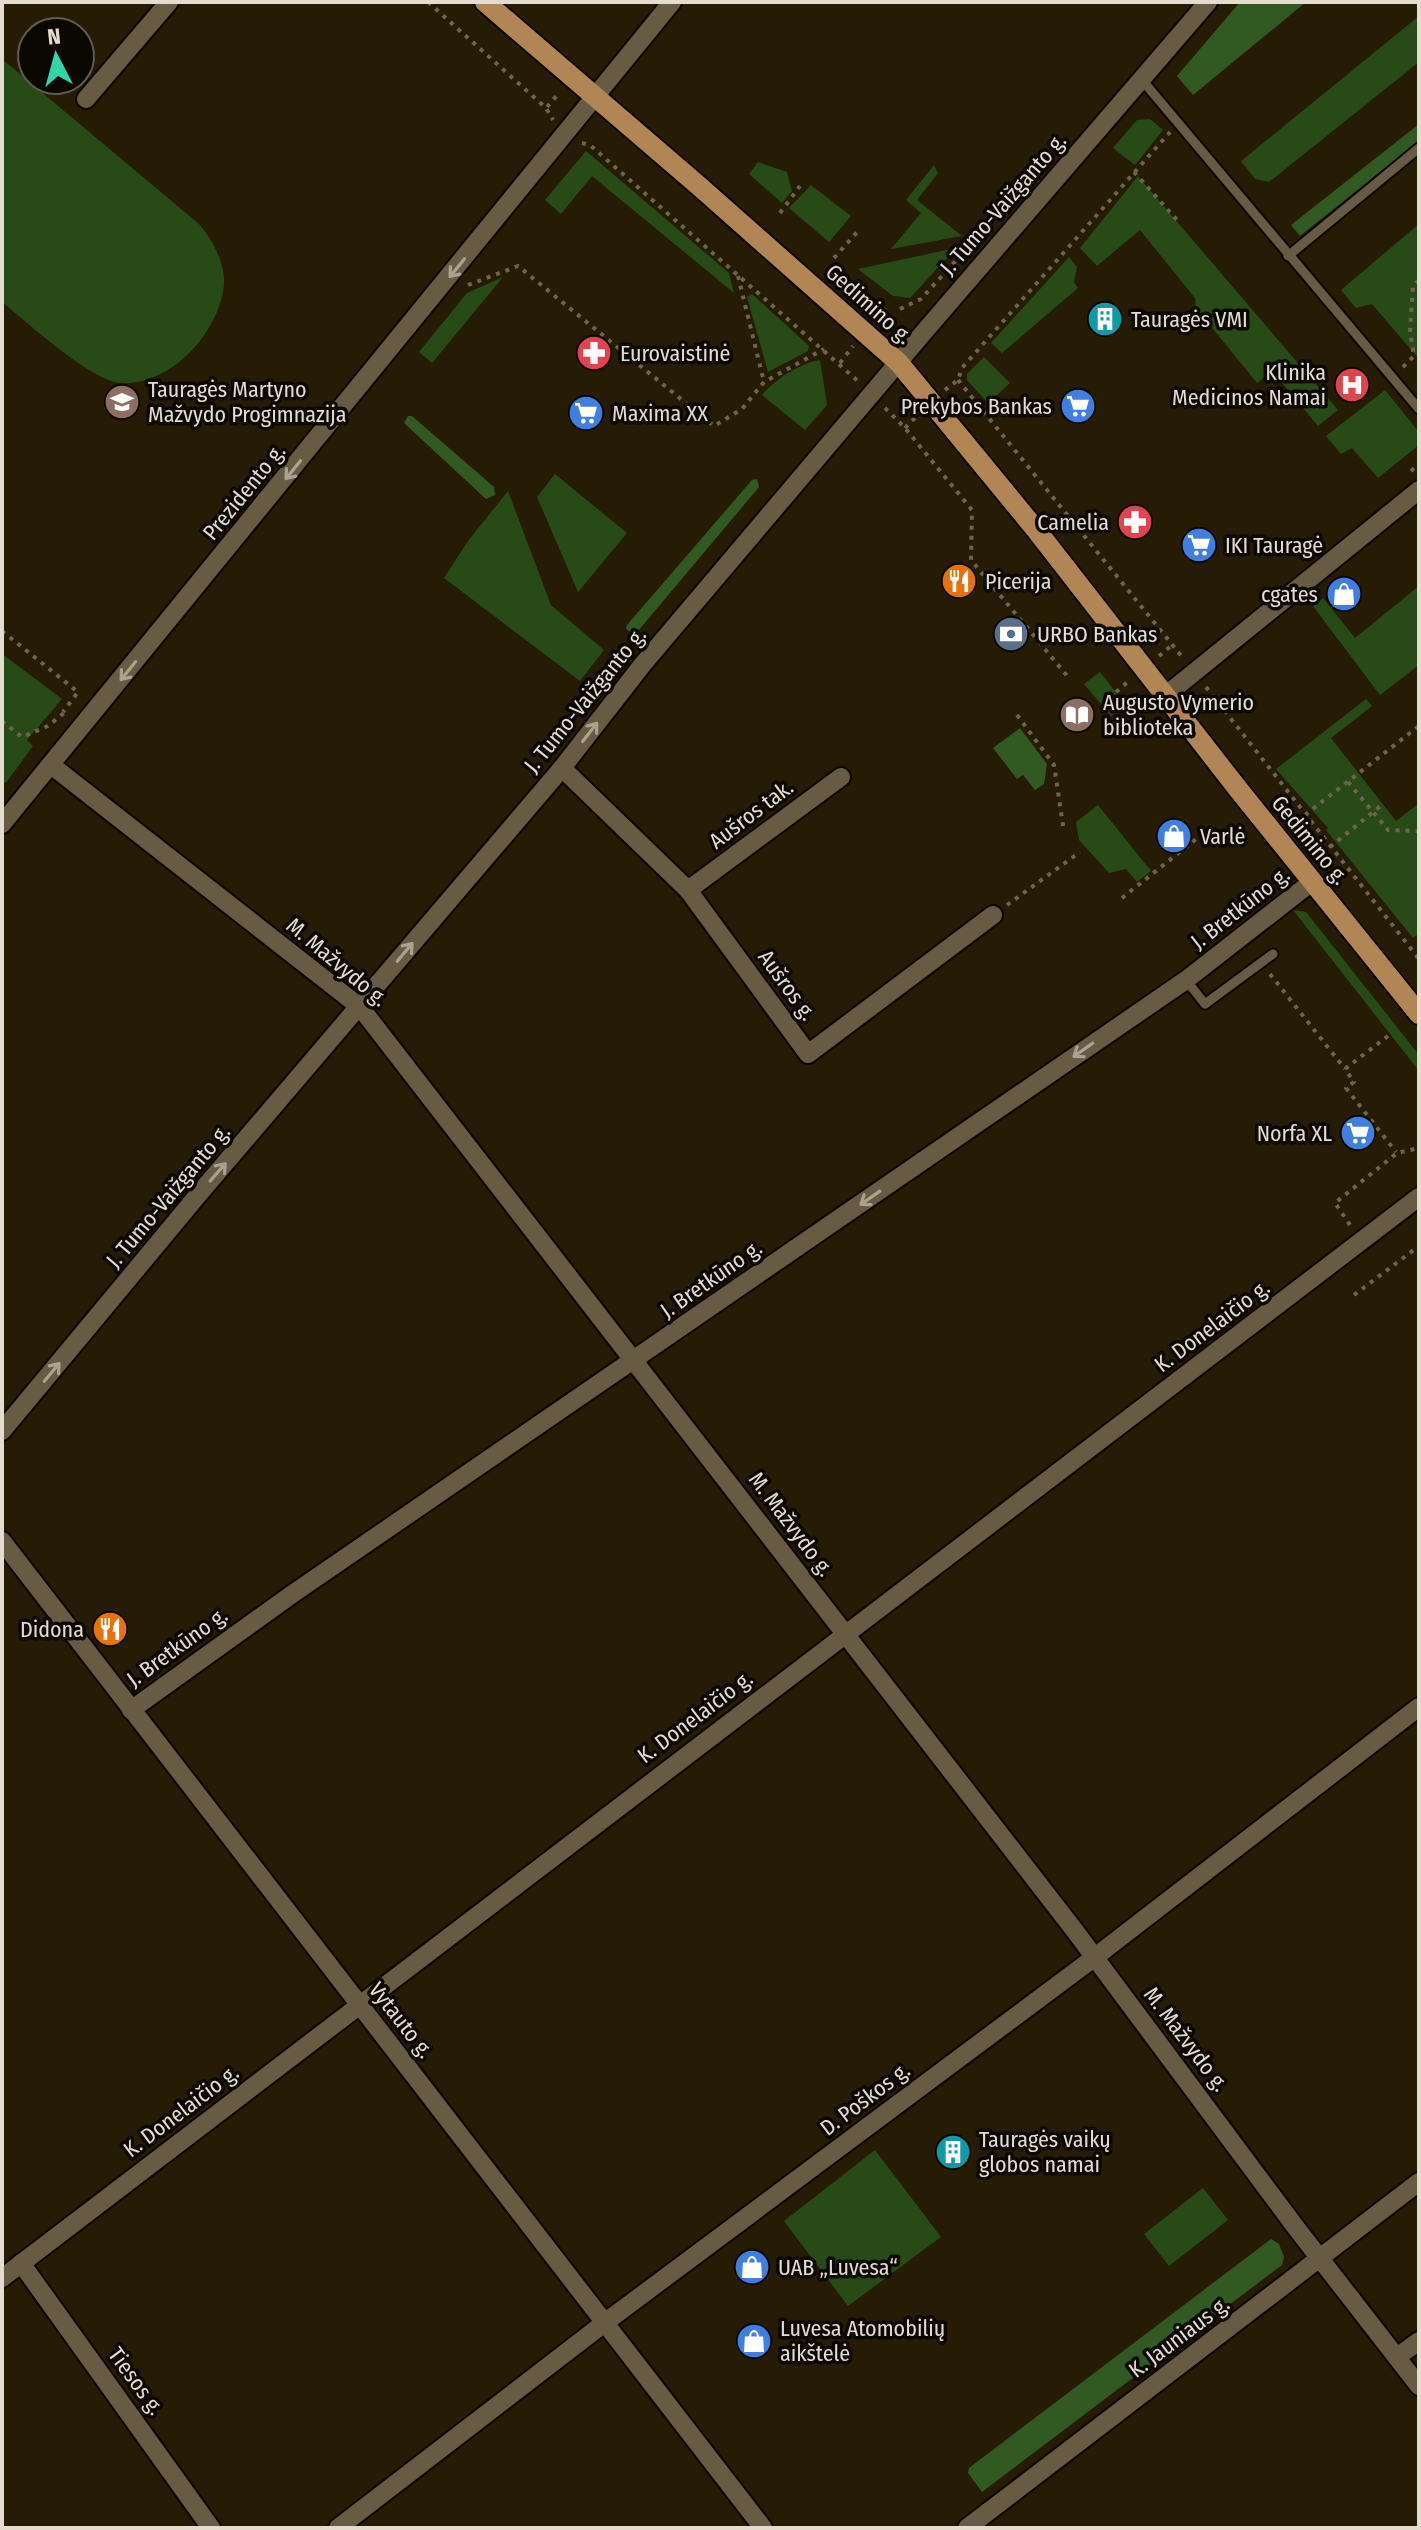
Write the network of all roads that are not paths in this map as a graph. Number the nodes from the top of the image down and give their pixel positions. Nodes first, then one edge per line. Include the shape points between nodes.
1 (169, 2) edge
2 (485, 2) edge
3 (672, 2) edge
4 (1208, 2) edge
5 (1142, 80) junction
6 (595, 96) junction
7 (86, 99) dead end
8 (1419, 148) edge
9 (1288, 256) junction
10 (899, 363) junction
11 (1419, 409) edge
12 (1419, 490) edge
13 (1165, 696) junction
14 (51, 765) junction
15 (562, 768) junction
16 (841, 777) dead end
17 (2, 824) edge
18 (1313, 881) junction
19 (688, 890) junction
20 (993, 915) road end
21 (1273, 954) dead end
22 (1186, 980) junction
23 (360, 1007) junction
24 (1419, 1014) edge
25 (1419, 1197) edge
26 (635, 1360) junction
27 (2, 1431) edge
28 (2, 1541) edge
29 (845, 1634) junction
30 (1419, 1707) edge
31 (131, 1710) junction
32 (1095, 1957) junction
33 (359, 2005) junction
34 (1419, 2182) edge
35 (1320, 2259) junction
36 (21, 2263) junction
37 (2, 2278) edge
38 (603, 2324) junction
39 (1419, 2341) edge
40 (1397, 2357) junction
41 (1419, 2386) edge
42 (211, 2528) edge
43 (338, 2528) edge
44 (763, 2528) edge
45 (967, 2528) edge

1 - 7 street
2 - 6 main road, Gedimino g.
3 - 6 street, Prezidento g.
4 - 5 street, J. Tumo-Vaižganto g.
5 - 9 lane
5 - 10 street, J. Tumo-Vaižganto g.
6 - 10 main road, Gedimino g.
6 -> 14 street, Prezidento g.
8 - 9 lane
9 - 11 lane
10 - 13 main road, Gedimino g.
15 -> 10 street, J. Tumo-Vaižganto g. via 643,664
12 - 13 street
13 - 18 main road, Gedimino g.
14 - 17 street, Prezidento g.
14 - 23 street, M. Mažvydo g.
15 - 19 street, Aušros g.
23 -> 15 street, J. Tumo-Vaižganto g.
16 - 19 street, Aušros tak.
18 - 22 street, J. Bretkūno g.
18 - 24 main road, Gedimino g.
19 - 20 street, Aušros g. via 808,1054
21 - 22 lane via 1205,1004
22 -> 26 street, J. Bretkūno g.
23 - 26 street, M. Mažvydo g.
27 -> 23 street, J. Tumo-Vaižganto g.
25 - 29 street, K. Donelaičio g.
26 - 29 street, M. Mažvydo g.
26 - 31 street, J. Bretkūno g.
28 - 31 street, Vytauto g.
29 - 32 street, M. Mažvydo g.
29 - 33 street, K. Donelaičio g.
30 - 32 street, D. Poškos g.
31 - 33 street, Vytauto g.
32 - 35 street, M. Mažvydo g.
32 - 38 street, D. Poškos g.
33 - 36 street, K. Donelaičio g.
33 - 38 street, Vytauto g.
34 - 35 street, K. Jauniaus g.
35 - 40 street, M. Mažvydo g.
35 - 45 street, K. Jauniaus g.
36 - 37 street, K. Donelaičio g.
36 - 42 street, Tiesos g.
38 - 43 street, D. Poškos g.
38 - 44 street, Vytauto g.
39 - 40 street
40 - 41 street, M. Mažvydo g.

